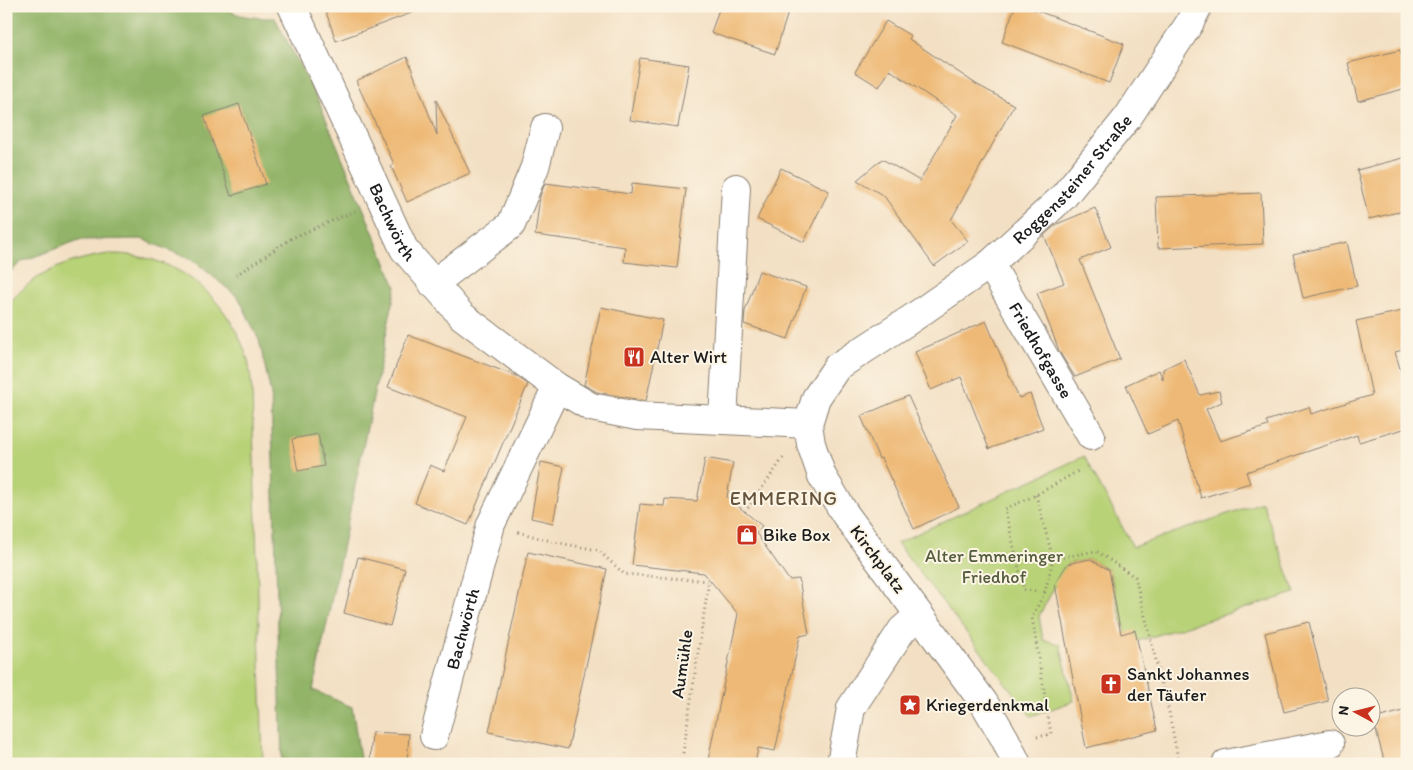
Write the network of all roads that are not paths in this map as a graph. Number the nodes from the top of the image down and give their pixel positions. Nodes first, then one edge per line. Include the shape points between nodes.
1 (292, 6) edge
2 (1198, 6) edge
3 (545, 128) dead end
4 (736, 188) dead end
5 (990, 264) junction
6 (433, 284) junction
7 (912, 319) joint
8 (557, 387) junction
9 (723, 419) junction
10 (808, 424) junction
11 (1091, 436) dead end
12 (919, 615) junction
13 (434, 736) dead end
14 (1330, 744) dead end
15 (1012, 754) edge
16 (841, 764) edge
17 (1226, 764) edge

1 - 6 street, Bachwörth via 404,249
2 - 5 street, Roggensteiner Straße via 1128,117 1063,197
3 - 6 street via 535,167 511,225
4 - 9 street
5 - 7 street, Roggensteiner Straße
5 - 11 street, Friedhofgasse
6 - 8 street, Bachwörth via 462,316
7 - 10 street, Kirchplatz via 836,367 816,398
8 - 9 street, Bachwörth via 591,407 637,416
8 - 13 street, Bachwörth via 491,524
9 - 10 street, Bachwörth
10 - 12 street, Kirchplatz via 822,476 845,514
12 - 15 street, Kirchplatz via 984,704
12 - 16 street via 902,630 851,708
14 - 17 street

